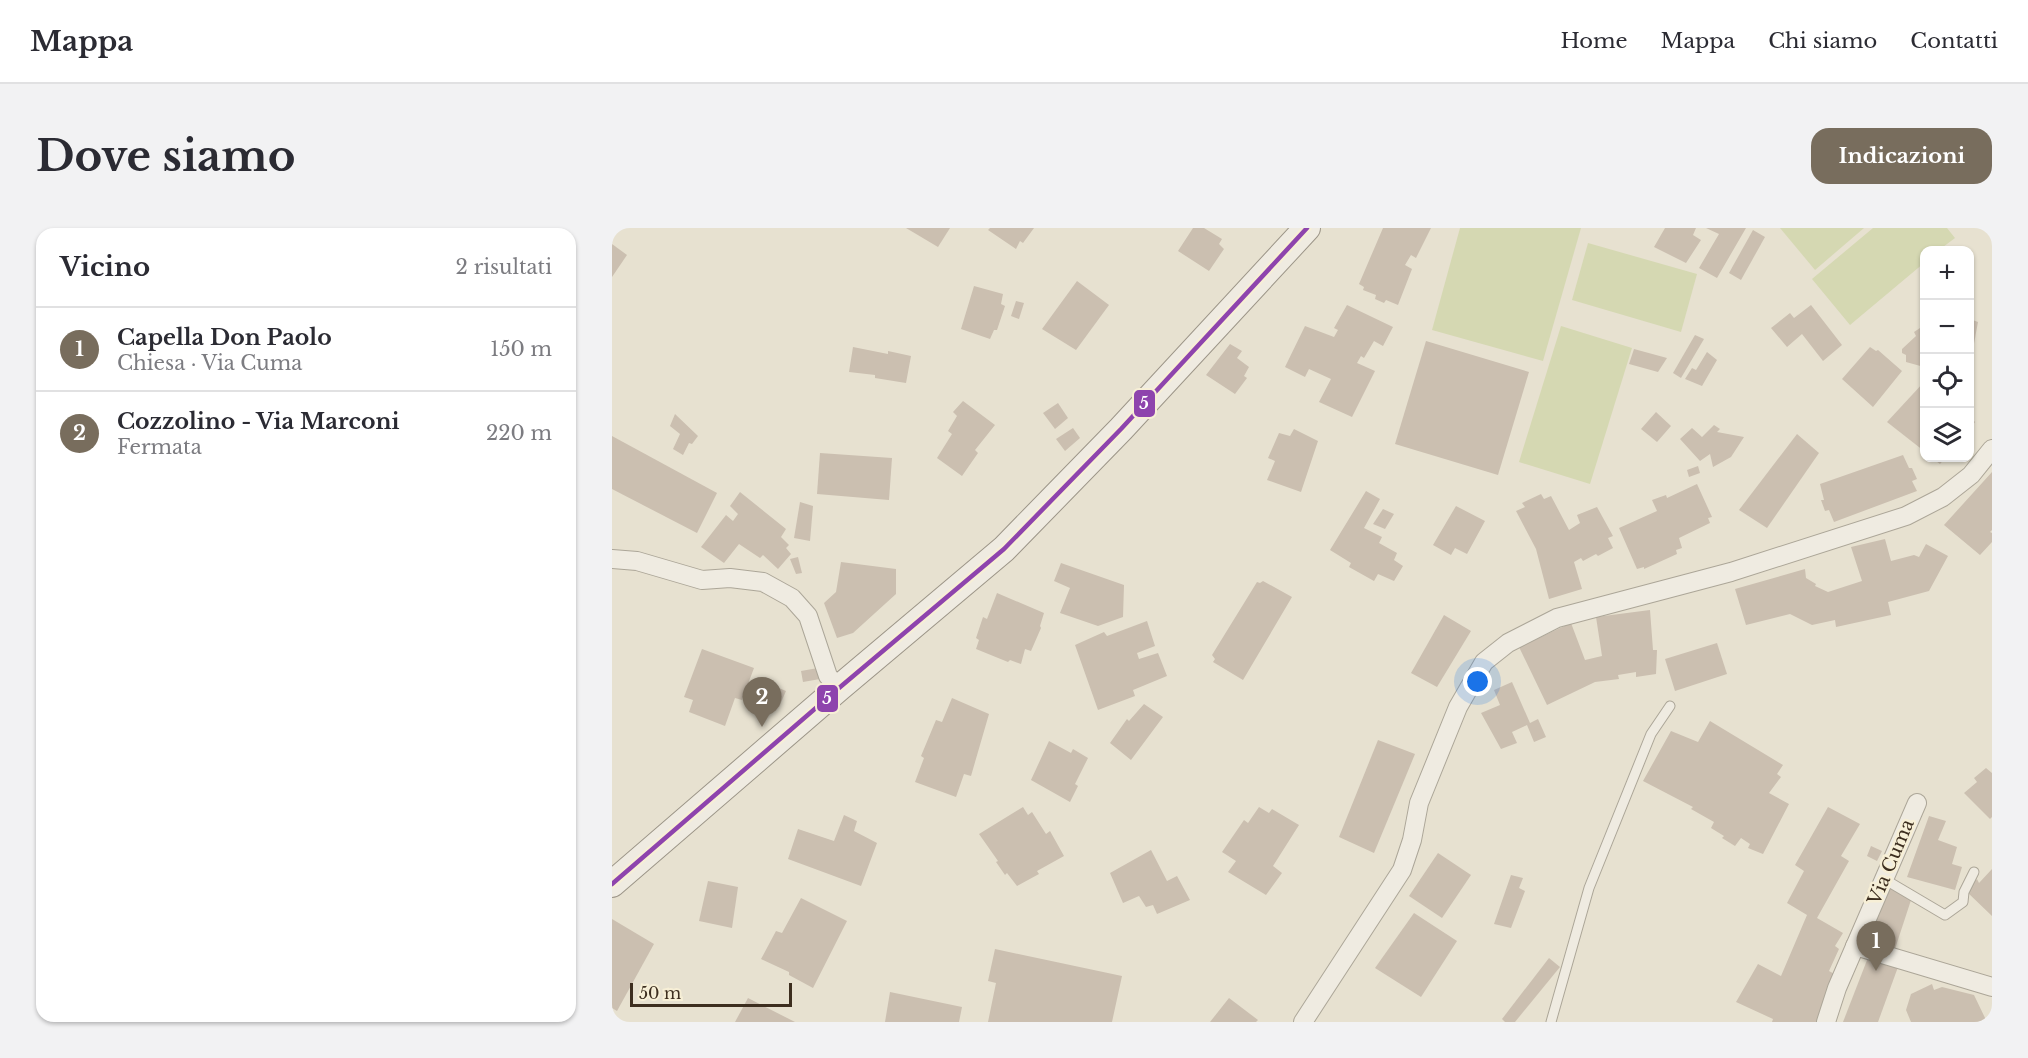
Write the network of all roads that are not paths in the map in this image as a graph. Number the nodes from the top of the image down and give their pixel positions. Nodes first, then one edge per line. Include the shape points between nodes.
1 (1307, 228) edge
2 (1992, 449) edge
3 (612, 559) edge
4 (838, 688) junction
5 (1670, 706) dead end
6 (1917, 803) dead end
7 (1974, 872) dead end
8 (1884, 879) junction
9 (612, 884) edge
10 (1855, 946) junction
11 (1992, 987) edge
12 (1303, 1022) edge
13 (1551, 1022) edge
14 (1826, 1022) edge

1 - 4 main road via 1004,549
2 - 12 street via 1971,475 1943,497 1906,516 1731,572 1557,618 1508,643 1484,662 1458,708 1419,803 1402,870
3 - 4 street via 637,561 702,580 763,582 792,598 808,616 828,676
4 - 9 main road
5 - 13 lane via 1651,734 1589,888
6 - 8 street, Via Cuma
7 - 8 lane via 1963,902 1945,915
8 - 10 street, Via Cuma
10 - 11 street
10 - 14 street, Via Cuma

